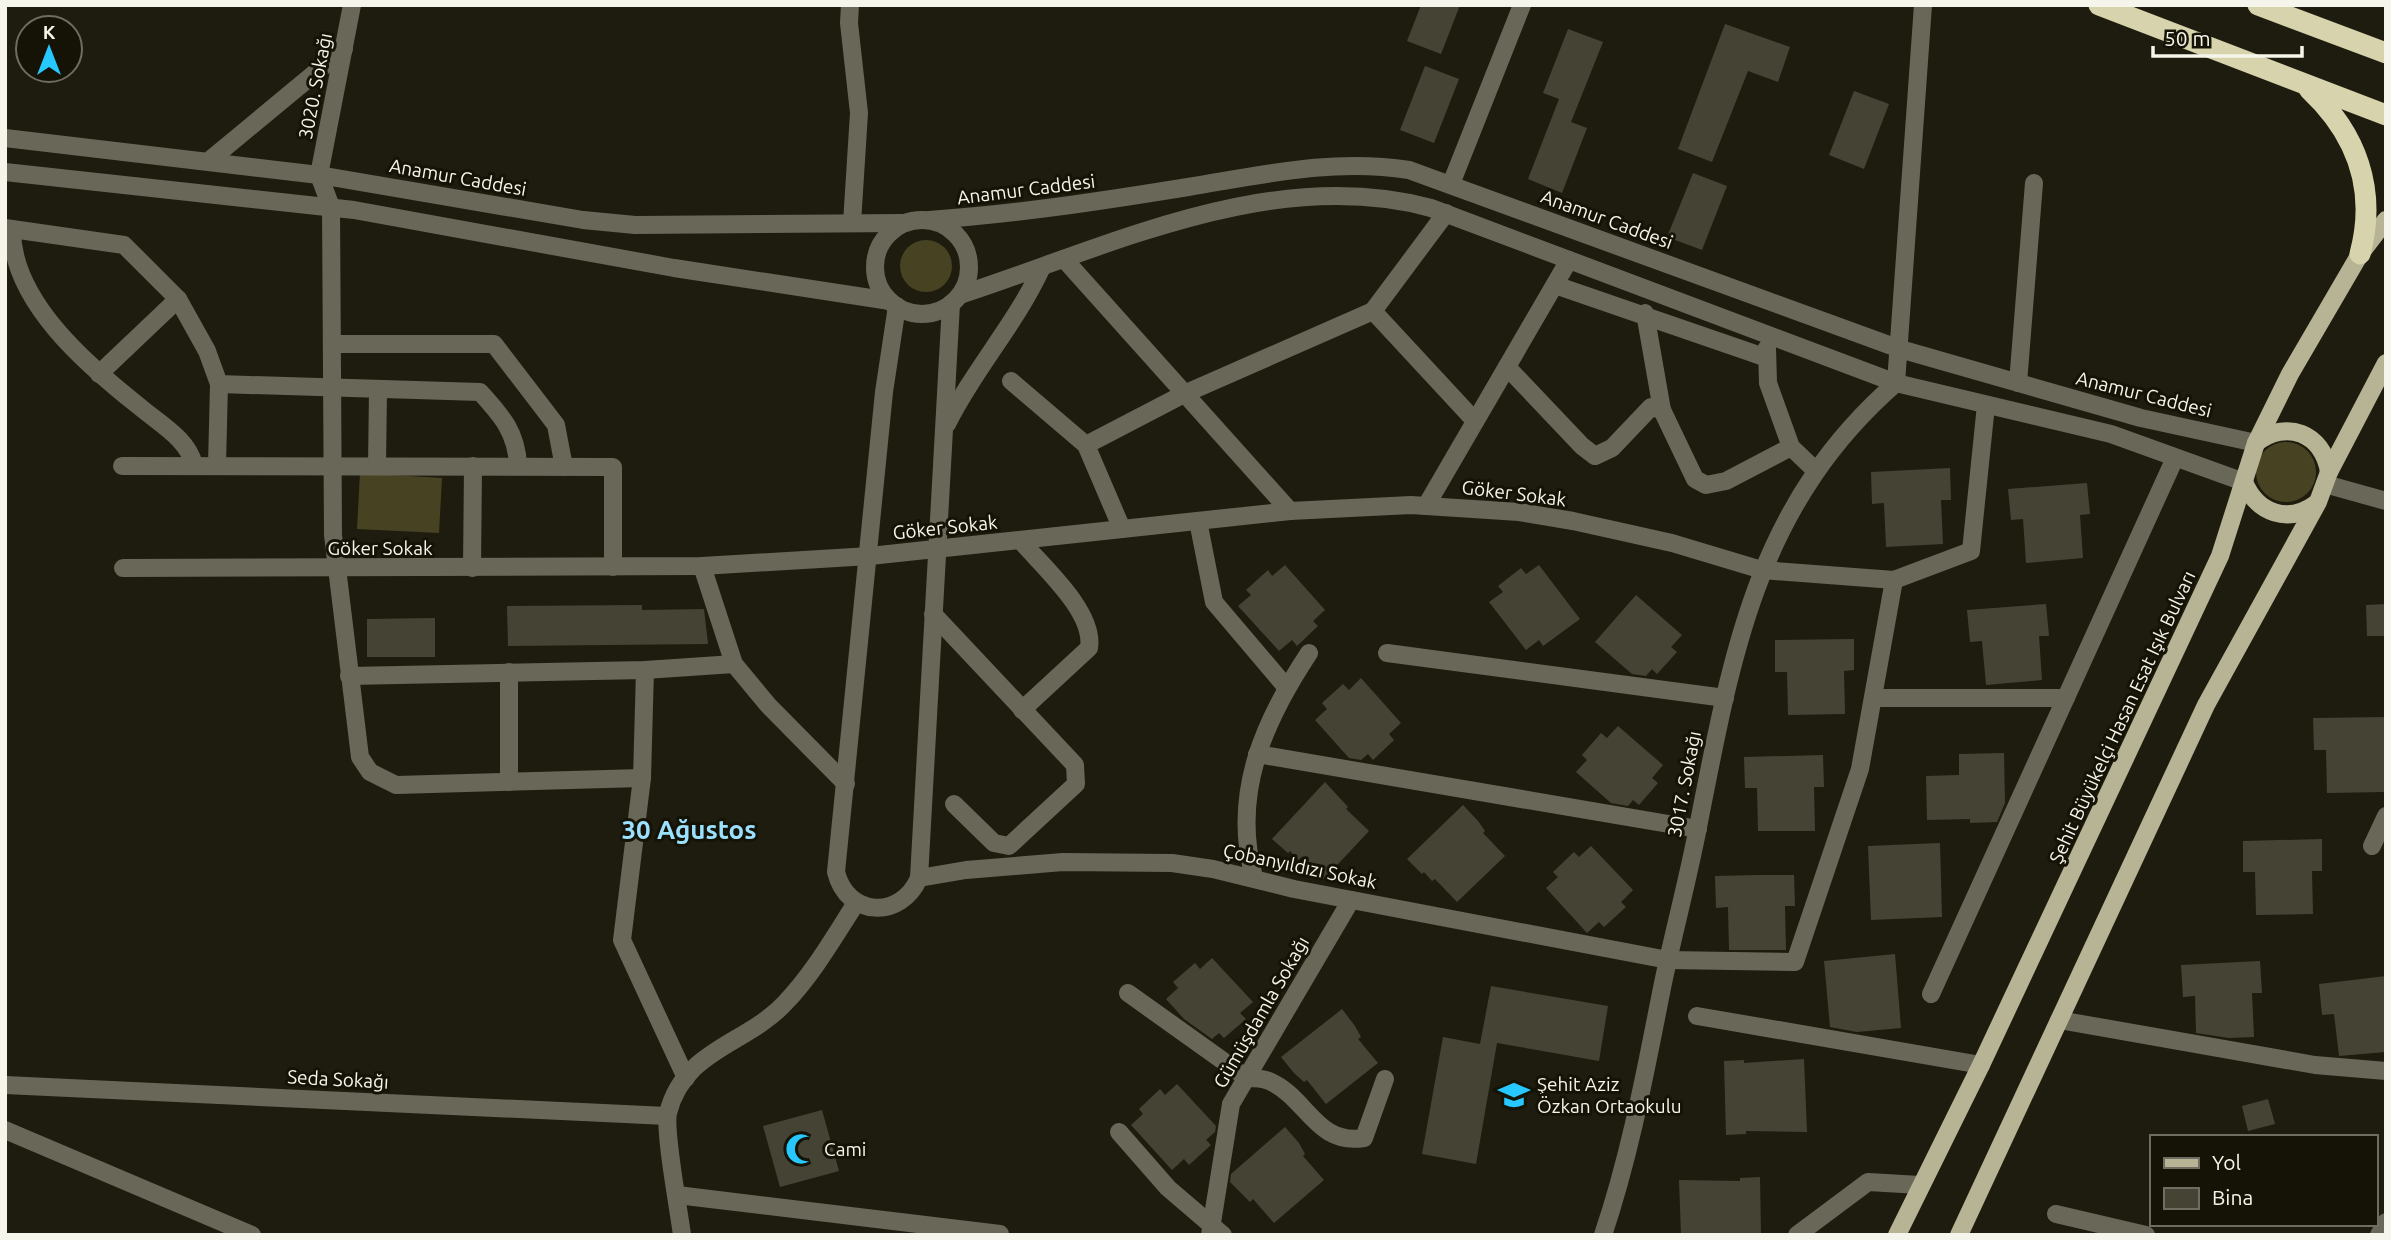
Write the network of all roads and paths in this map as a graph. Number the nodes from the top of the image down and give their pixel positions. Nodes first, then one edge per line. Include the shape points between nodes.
1 (352, 5) edge
2 (850, 5) edge
3 (1522, 5) edge
4 (1923, 5) edge
5 (2099, 5) edge
6 (2258, 5) edge
7 (344, 49) junction
8 (2386, 53) edge
9 (2303, 83) junction
10 (2386, 115) edge
11 (5, 138) edge
12 (210, 160) junction
13 (5, 172) edge
14 (319, 175) junction
15 (2034, 183) dead end
16 (1451, 184) junction
17 (331, 207) junction
18 (1446, 213) junction
19 (929, 220) junction
20 (2386, 220) edge
21 (852, 223) junction
22 (905, 223) junction
23 (9, 229) edge
24 (2360, 254) junction
25 (1064, 259) junction
26 (1569, 260) junction
27 (1041, 269) junction
28 (1555, 285) junction
29 (178, 299) junction
30 (955, 300) junction
31 (894, 303) junction
32 (1373, 312) junction
33 (1645, 313) junction
34 (1767, 335) junction
35 (332, 344) junction
36 (1900, 349) junction
37 (1767, 358) junction
38 (2386, 363) edge
39 (1507, 366) junction
40 (99, 374) junction
41 (1011, 381) dead end
42 (1896, 383) junction
43 (2018, 383) junction
44 (219, 384) junction
45 (332, 389) junction
46 (379, 390) junction
47 (1184, 394) junction
48 (1986, 405) junction
49 (1662, 410) junction
50 (1475, 421) junction
51 (944, 430) junction
52 (2256, 443) junction
53 (1086, 445) junction
54 (1791, 447) junction
55 (2175, 458) junction
56 (122, 466) dead end
57 (194, 466) junction
58 (217, 466) junction
59 (332, 466) junction
60 (377, 466) junction
61 (473, 466) junction
62 (518, 466) junction
63 (564, 467) junction
64 (1815, 470) junction
65 (2327, 478) junction
66 (2245, 482) junction
67 (2386, 501) edge
68 (2318, 502) junction
69 (1426, 506) junction
70 (1290, 511) junction
71 (1198, 521) junction
72 (1122, 529) junction
73 (1020, 540) junction
74 (937, 550) junction
75 (870, 556) junction
76 (702, 566) junction
77 (613, 567) junction
78 (123, 568) dead end
79 (472, 568) junction
80 (335, 569) junction
81 (1762, 570) junction
82 (1894, 580) junction
83 (933, 614) junction
84 (1309, 653) dead end
85 (1387, 653) dead end
86 (734, 664) junction
87 (645, 670) junction
88 (509, 673) junction
89 (349, 676) junction
90 (1287, 688) junction
91 (1725, 698) junction
92 (1875, 698) junction
93 (2066, 698) junction
94 (1022, 710) junction
95 (1257, 754) junction
96 (642, 778) junction
97 (509, 782) junction
98 (846, 784) junction
99 (954, 804) dead end
100 (2386, 816) edge
101 (1698, 829) junction
102 (2372, 846) dead end
103 (1254, 877) junction
104 (919, 878) junction
105 (1351, 900) junction
106 (856, 903) junction
107 (1668, 960) junction
108 (1128, 993) dead end
109 (1931, 994) dead end
110 (1698, 1016) dead end
111 (2059, 1020) junction
112 (1981, 1065) junction
113 (2386, 1071) edge
114 (686, 1078) junction
115 (1247, 1078) junction
116 (1385, 1079) dead end
117 (5, 1085) edge
118 (667, 1116) junction
119 (5, 1130) edge
120 (1119, 1132) dead end
121 (1920, 1185) junction
122 (677, 1195) junction
123 (2056, 1214) dead end
124 (2386, 1222) edge
125 (1215, 1232) edge
126 (1000, 1234) edge
127 (252, 1235) edge
128 (682, 1235) edge
129 (1603, 1235) edge
130 (1797, 1235) edge
131 (1897, 1235) edge
132 (1959, 1235) edge
133 (2146, 1235) edge
134 (2379, 1235) edge

1 - 7 street, 3020. Sokağı
2 - 21 street via 859,113
3 - 16 street
4 - 36 street
5 - 9 highway
6 - 8 highway
7 - 12 street
7 - 14 street, 3020. Sokağı
9 - 10 highway
9 - 24 highway via 2333,114 2360,162 2368,207
11 - 12 street, Anamur Caddesi
12 - 14 street, Anamur Caddesi
13 - 17 street
14 - 17 street
14 - 21 street, Anamur Caddesi via 635,225
15 - 43 street
16 - 19 street, Anamur Caddesi via 1387,166 1303,167 1016,214
16 - 36 street, Anamur Caddesi
17 - 31 street
17 - 35 street
18 - 25 street via 1377,196 1302,197 1209,214
18 - 26 street
18 - 32 street
19 - 22 street
19 - 30 street via 951,230 966,249 969,273
20 - 24 main road, Şehit Büyükelçi Hasan Esat Işık Bulvarı
21 - 22 street, Anamur Caddesi
22 - 31 street via 887,237 876,258 878,281
23 - 29 street via 124,244
23 - 40 street via 23,283
24 - 52 main road, Şehit Büyükelçi Hasan Esat Işık Bulvarı
25 - 27 street
25 - 47 street
26 - 28 street
26 - 34 street
27 - 30 street
27 - 51 street via 1012,324 976,372
28 - 33 street
28 - 39 street
29 - 40 street
29 - 44 street via 207,351
30 - 31 street via 941,310 918,313
30 - 51 street
31 - 75 street
32 - 47 street
32 - 50 street
33 - 37 street
33 - 49 street
34 - 37 street
34 - 42 street
35 - 45 street
35 - 63 street via 494,344 556,425
36 - 42 street
36 - 43 street, Anamur Caddesi
37 - 54 street via 1768,383
38 - 65 main road
39 - 49 street via 1595,456 1612,448 1651,407
39 - 50 street
40 - 57 street via 184,444
41 - 53 street
42 - 48 street
42 - 64 street, 3017. Sokağı via 1847,430
43 - 52 street, Anamur Caddesi via 2141,418
44 - 45 street
44 - 58 street
45 - 46 street
45 - 59 street
46 - 60 street
46 - 62 street via 480,392 508,424
47 - 53 street
47 - 70 street
48 - 55 street via 2111,434
48 - 82 street via 1971,551
49 - 54 street via 1695,479 1706,485 1726,481
50 - 69 street
51 - 74 street
52 - 65 main road via 2286,430 2307,435 2323,451
52 - 66 main road, Şehit Büyükelçi Hasan Esat Işık Bulvarı
53 - 72 street
54 - 64 street
55 - 66 street
55 - 93 street
56 - 57 street
57 - 58 street
58 - 59 street
59 - 60 street
59 - 80 street
60 - 61 street
61 - 62 street
61 - 79 street
62 - 63 street
63 - 77 street via 613,467
64 - 81 street, 3017. Sokağı
65 - 67 street
65 - 68 main road
66 - 68 main road via 2257,503 2276,514 2298,514
66 - 112 main road, Şehit Büyükelçi Hasan Esat Işık Bulvarı via 2220,556
68 - 111 main road via 2206,705
69 - 70 street, Göker Sokak
69 - 81 street, Göker Sokak via 1573,521 1672,543
70 - 71 street, Göker Sokak
71 - 72 street, Göker Sokak
71 - 90 street via 1214,602
72 - 73 street, Göker Sokak
73 - 74 street, Göker Sokak
73 - 94 street via 1084,617 1091,634 1089,648
74 - 75 street, Göker Sokak
74 - 83 street
75 - 76 street, Göker Sokak
75 - 98 street
76 - 77 street, Göker Sokak
76 - 86 street
77 - 79 street, Göker Sokak
78 - 80 street, Göker Sokak
79 - 80 street, Göker Sokak
80 - 89 street
81 - 82 street, Göker Sokak
81 - 91 street, 3017. Sokağı
82 - 92 street
83 - 94 street
83 - 104 street
84 - 90 street
85 - 91 street
86 - 87 street
86 - 98 street
87 - 88 street
87 - 96 street
88 - 89 street
88 - 97 street
89 - 97 street via 357,749 377,777 406,786
90 - 95 street
91 - 101 street, 3017. Sokağı
92 - 93 street
92 - 107 street, Çobanyıldızı Sokak via 1860,769 1795,962
93 - 109 street
94 - 99 street via 1075,765 1076,784 1009,846 994,843
95 - 101 street
95 - 103 street via 1245,810
96 - 97 street
96 - 114 street via 622,940
98 - 106 street via 836,872 843,890
100 - 102 street
101 - 107 street, 3017. Sokağı
103 - 104 street, Çobanyıldızı Sokak via 1172,863 1117,861 1014,865
103 - 105 street, Çobanyıldızı Sokak
104 - 106 street via 909,895 894,906 874,909
105 - 107 street, Çobanyıldızı Sokak
105 - 115 street, Gümüşdamla Sokağı
106 - 114 street via 786,1002 758,1026 714,1050
107 - 129 street, 3017. Sokağı via 1624,1171
108 - 115 street
110 - 112 street
111 - 113 street via 2315,1065
111 - 132 main road
112 - 121 main road, Şehit Büyükelçi Hasan Esat Işık Bulvarı
114 - 118 street
115 - 116 street via 1267,1080 1286,1091 1326,1132 1349,1141 1364,1138
115 - 125 street, Gümüşdamla Sokağı via 1231,1104
117 - 118 street, Seda Sokağı
118 - 122 street
119 - 127 street
120 - 125 street
121 - 130 street via 1868,1182
121 - 131 main road, Şehit Büyükelçi Hasan Esat Işık Bulvarı
122 - 126 street
122 - 128 street
123 - 133 street
124 - 134 street

